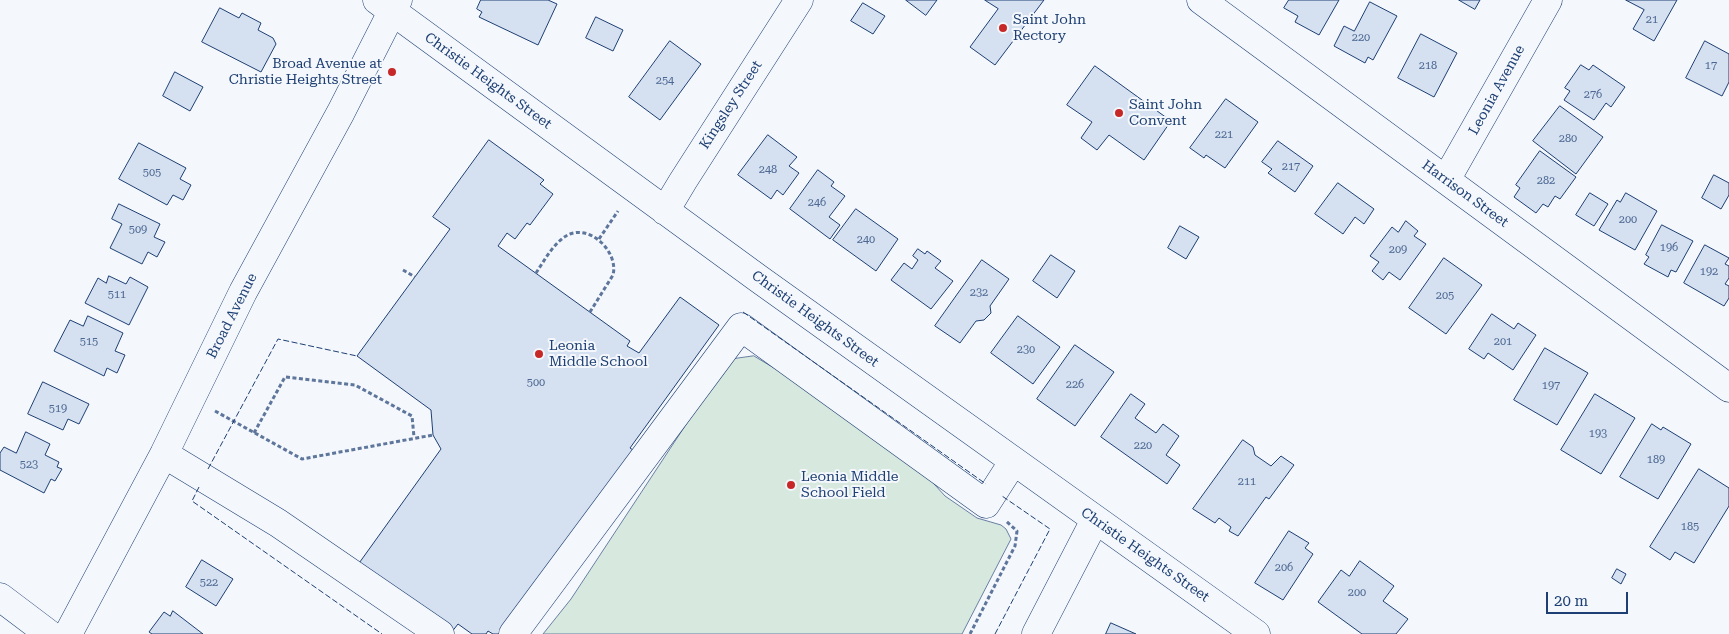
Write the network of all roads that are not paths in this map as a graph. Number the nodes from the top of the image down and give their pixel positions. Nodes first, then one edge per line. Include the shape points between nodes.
1 (799, 0) edge
2 (1201, 0) edge
3 (1548, 0) edge
4 (389, 4) edge
5 (1446, 180) junction
6 (665, 212) junction
7 (1729, 388) edge
8 (164, 454) junction
9 (1013, 462) junction
10 (1095, 520) junction
11 (0, 597) edge
12 (49, 634) edge
13 (68, 634) edge
14 (440, 634) edge
15 (513, 634) edge
16 (1036, 634) edge
17 (1256, 634) edge

1 - 6 street, Kingsley Street
2 - 5 street, Harrison Street
3 - 5 street, Leonia Avenue
4 - 6 street, Christie Heights Street
4 - 8 street, Broad Avenue via 341,112 243,292
5 - 7 street, Harrison Street
6 - 9 street, Christie Heights Street
8 - 13 street, Broad Avenue
8 - 14 street via 278,522
9 - 10 street, Christie Heights Street
9 - 15 street via 986,504 741,327
10 - 16 street
10 - 17 street, Christie Heights Street
11 - 12 street

